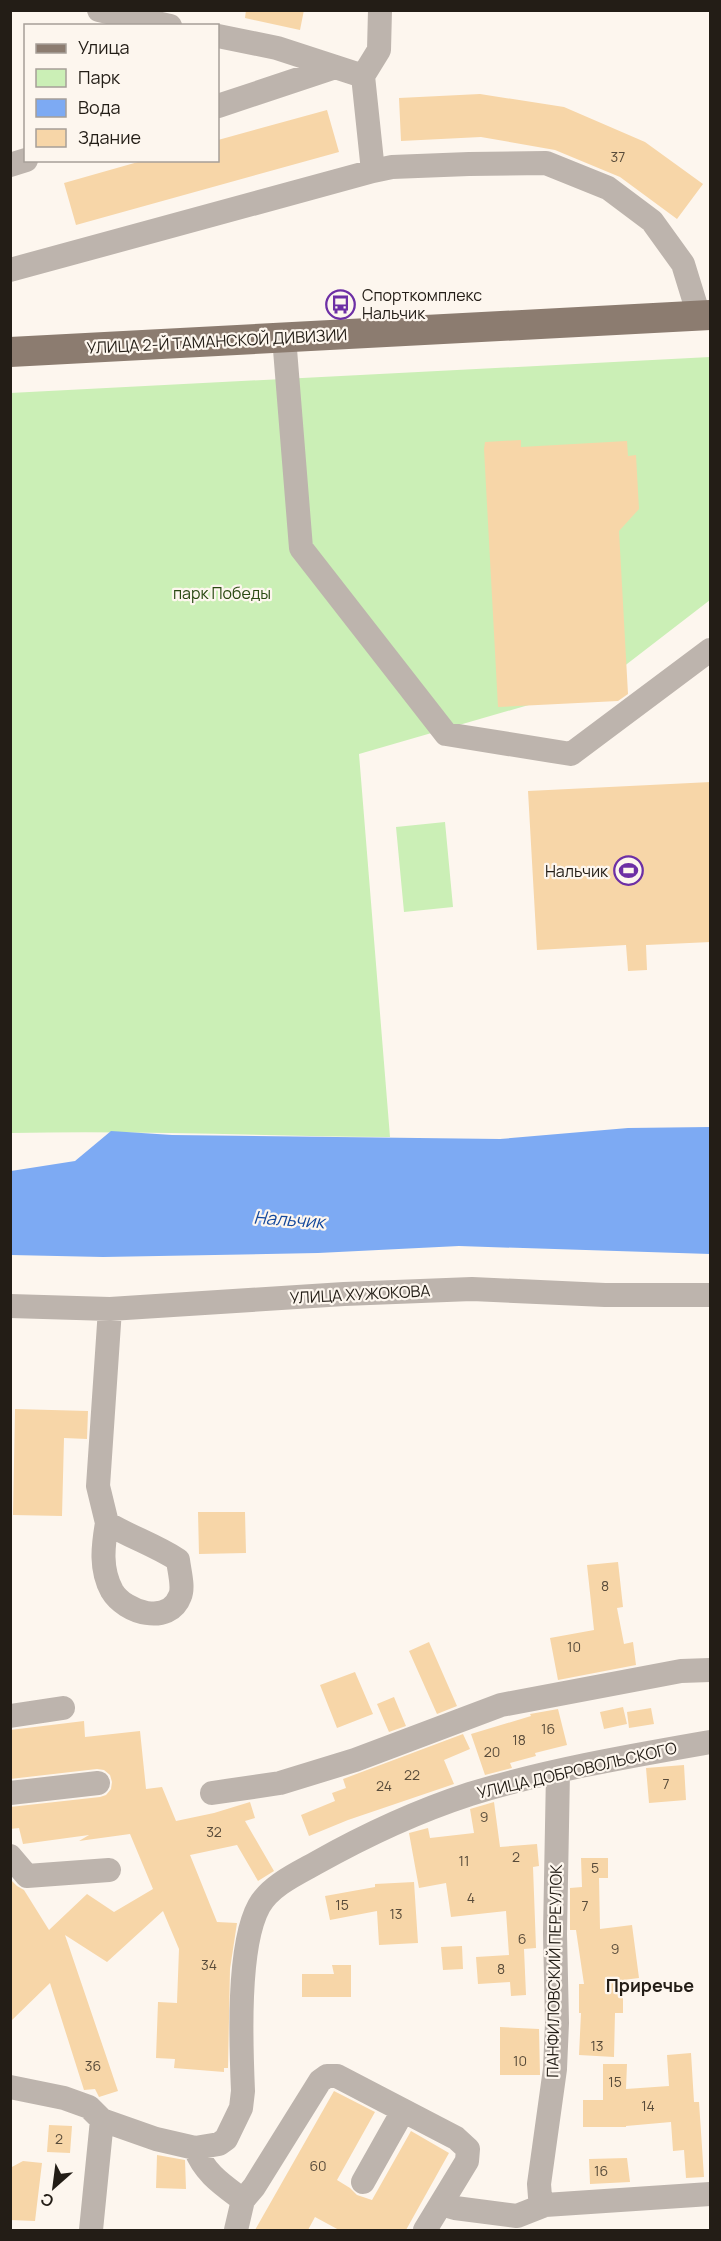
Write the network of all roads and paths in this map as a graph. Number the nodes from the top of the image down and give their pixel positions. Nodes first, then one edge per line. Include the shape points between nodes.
1 (99, 10) edge
2 (380, 10) edge
3 (161, 24) edge
4 (219, 36) edge
5 (335, 67) junction
6 (363, 76) junction
7 (219, 106) edge
8 (374, 171) junction
9 (10, 270) edge
10 (705, 315) edge
11 (284, 337) junction
12 (10, 341) edge
13 (11, 352) edge
14 (711, 650) edge
15 (711, 1295) edge
16 (10, 1306) edge
17 (110, 1309) junction
18 (107, 1522) dead end
19 (711, 1670) edge
20 (63, 1708) dead end
21 (10, 1716) edge
22 (711, 1742) edge
23 (558, 1772) junction
24 (98, 1783) dead end
25 (10, 1793) edge
26 (212, 1793) dead end
27 (10, 1856) edge
28 (109, 1870) dead end
29 (10, 2087) edge
30 (403, 2110) junction
31 (102, 2120) junction
32 (195, 2148) junction
33 (363, 2182) dead end
34 (711, 2194) edge
35 (243, 2199) junction
36 (441, 2204) junction
37 (545, 2205) junction
38 (91, 2230) edge
39 (236, 2230) edge
40 (425, 2230) edge

1 - 3 street
2 - 6 street via 379,50
4 - 5 street via 277,48
5 - 6 street
5 - 7 street
6 - 8 street
8 - 9 street
8 - 10 street via 392,167 546,163 608,188 652,221 683,264
10 - 11 main road, УЛИЦА 2-Й ТАМАНСКОЙ ДИВИЗИИ
11 - 13 main road, УЛИЦА 2-Й ТАМАНСКОЙ ДИВИЗИИ
11 - 14 street via 301,548 446,734 572,754
12 - 13 street
15 - 17 street, УЛИЦА ХУЖОКОВА via 472,1289
16 - 17 street, УЛИЦА ХУЖОКОВА
17 - 18 street via 98,1486
19 - 26 street via 681,1671 501,1705 356,1760 280,1783
20 - 21 street
22 - 23 street, УЛИЦА ДОБРОВОЛЬСКОГО
23 - 32 street, УЛИЦА ДОБРОВОЛЬСКОГО via 470,1795 409,1818 287,1879 260,1903 250,1933 243,1986 241,2108 226,2139
23 - 37 street, ПАНФИЛОВСКИЙ ПЕРЕУЛОК via 557,2024 540,2184 540,2197
24 - 25 street
27 - 28 street via 27,1876
29 - 31 street, УЛИЦА ДОБРОВОЛЬСКОГО via 81,2103
30 - 33 street
30 - 35 street via 337,2076 327,2076
30 - 36 street via 456,2138 468,2149 467,2161
31 - 32 street, УЛИЦА ДОБРОВОЛЬСКОГО
31 - 38 street
32 - 35 street via 215,2180
34 - 37 street
35 - 39 street
36 - 37 street via 517,2216
36 - 40 street

